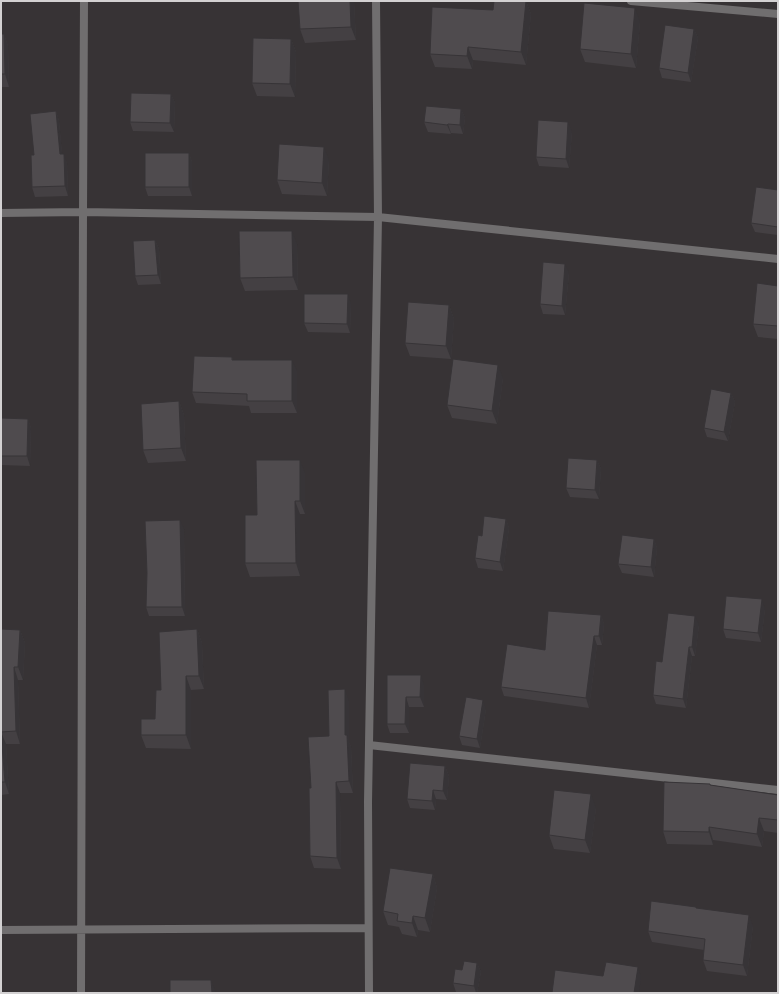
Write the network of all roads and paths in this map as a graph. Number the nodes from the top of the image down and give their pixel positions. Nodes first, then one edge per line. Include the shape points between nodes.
1 (84, 1) edge
2 (376, 1) edge
3 (631, 1) edge
4 (778, 14) edge
5 (83, 212) junction
6 (1, 213) edge
7 (378, 217) junction
8 (778, 259) edge
9 (369, 745) junction
10 (778, 790) edge
11 (368, 928) junction
12 (82, 929) junction
13 (1, 930) edge
14 (81, 993) edge
15 (369, 993) edge

1 - 5 street
2 - 7 street
3 - 4 street
5 - 6 street
5 - 7 street
5 - 12 street
7 - 8 street
7 - 9 street
9 - 10 street
9 - 11 street
11 - 12 street
11 - 15 street
12 - 13 street
12 - 14 street

